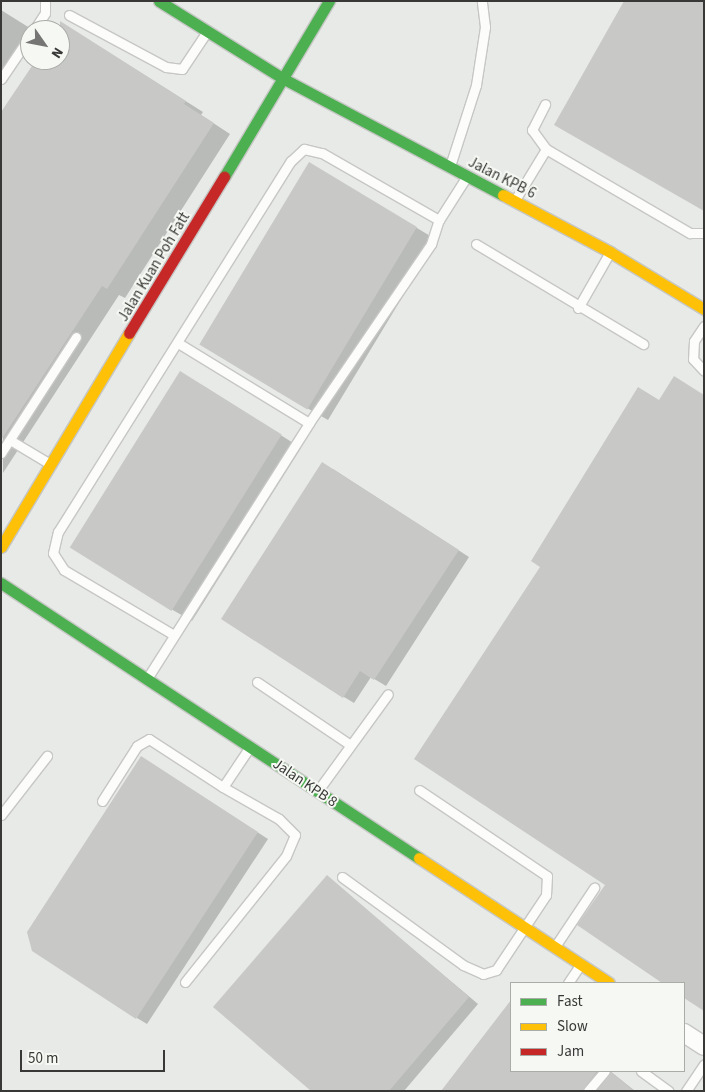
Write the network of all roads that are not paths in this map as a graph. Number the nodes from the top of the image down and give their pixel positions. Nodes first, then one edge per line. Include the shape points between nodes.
1 (45, 1) edge
2 (159, 1) edge
3 (329, 1) edge
4 (482, 1) edge
5 (69, 15) dead end
6 (40, 20) edge
7 (207, 32) junction
8 (20, 51) edge
9 (284, 79) junction
10 (1, 80) edge
11 (545, 104) dead end
12 (546, 149) junction
13 (450, 168) junction
14 (467, 176) junction
15 (515, 200) junction
16 (439, 220) junction
17 (704, 233) edge
18 (476, 244) dead end
19 (610, 252) junction
20 (578, 308) junction
21 (704, 309) edge
22 (704, 326) edge
23 (76, 337) dead end
24 (178, 343) junction
25 (643, 344) dead end
26 (704, 371) edge
27 (309, 423) junction
28 (10, 440) junction
29 (1, 454) edge
30 (52, 465) junction
31 (1, 547) edge
32 (1, 583) edge
33 (174, 635) junction
34 (148, 678) junction
35 (257, 682) dead end
36 (388, 694) dead end
37 (349, 744) junction
38 (250, 746) junction
39 (46, 756) dead end
40 (224, 787) junction
41 (419, 790) dead end
42 (318, 791) junction
43 (102, 801) dead end
44 (1, 815) edge
45 (342, 877) dead end
46 (594, 888) dead end
47 (525, 928) junction
48 (555, 948) junction
49 (580, 965) junction
50 (185, 982) dead end
51 (569, 982) edge
52 (606, 982) edge
53 (685, 1034) edge
54 (704, 1046) edge
55 (704, 1064) edge
56 (604, 1072) edge
57 (642, 1072) edge
58 (588, 1091) edge
59 (668, 1091) edge
60 (686, 1091) edge

1 - 6 lane via 45,13
2 - 7 street, Jalan KPB 6
3 - 9 street, Jalan Kuan Poh Fatt
4 - 13 lane via 485,26 476,85
5 - 7 lane via 166,67 182,69
7 - 9 street, Jalan KPB 6
8 - 10 lane
9 - 13 street, Jalan KPB 6
9 - 30 street, Jalan Kuan Poh Fatt
11 - 12 lane via 532,130
12 - 15 lane
12 - 17 lane via 690,233
13 - 14 street, Jalan KPB 6
14 - 15 street, Jalan KPB 6
14 - 16 lane
15 - 19 street, Jalan KPB 6
16 - 24 lane via 322,153 304,149 291,161
16 - 27 lane via 431,244
18 - 20 lane
19 - 20 lane
19 - 21 street, Jalan KPB 6
20 - 25 lane
22 - 26 lane via 694,340 693,359
23 - 28 lane
24 - 27 lane
24 - 33 lane via 58,532 53,553 64,570
27 - 33 lane
28 - 29 lane
28 - 30 lane
30 - 31 street, Jalan Kuan Poh Fatt
32 - 34 street, Jalan KPB 8
33 - 34 lane
34 - 38 street, Jalan KPB 8
35 - 37 lane
36 - 37 lane
37 - 42 lane
38 - 40 lane
38 - 42 street, Jalan KPB 8
39 - 44 lane
40 - 43 lane via 149,739 137,746
40 - 50 lane via 279,819 295,835 286,856
41 - 47 lane via 547,876 546,895
42 - 47 street, Jalan KPB 8
45 - 47 lane via 463,965 483,974 496,970
46 - 48 lane
47 - 48 street, Jalan KPB 8
48 - 49 street, Jalan KPB 8
49 - 51 lane
49 - 52 street, Jalan KPB 8
53 - 54 street
55 - 60 lane
56 - 58 lane
57 - 59 lane

